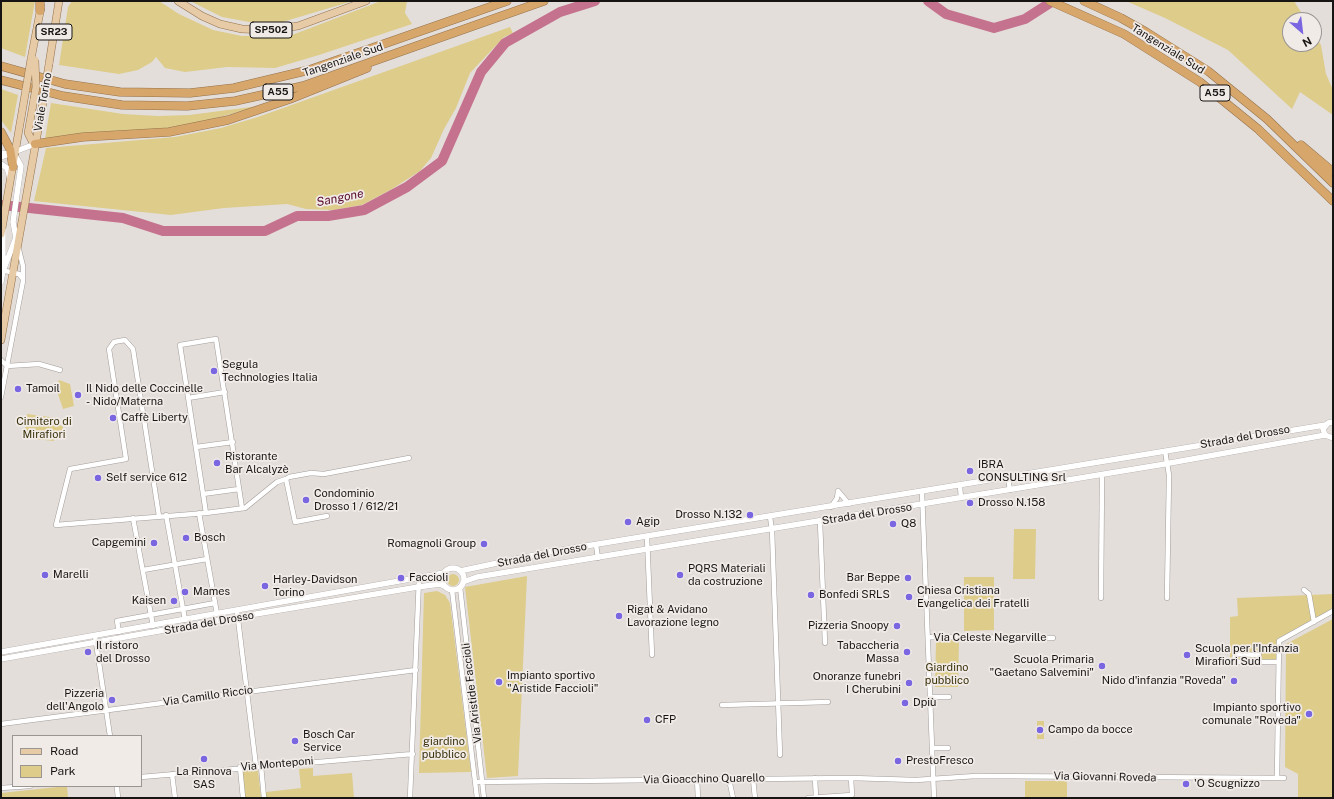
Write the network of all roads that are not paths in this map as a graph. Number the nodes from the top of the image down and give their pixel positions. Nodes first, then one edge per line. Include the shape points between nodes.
1 (41, 1) edge
2 (60, 1) edge
3 (178, 1) edge
4 (366, 1) edge
5 (507, 1) edge
6 (544, 1) edge
7 (1050, 1) edge
8 (1084, 1) edge
9 (40, 11) joint
10 (401, 52) junction
11 (34, 60) junction
12 (2, 66) edge
13 (1, 80) edge
14 (1267, 119) junction
15 (1, 132) edge
16 (35, 144) junction
17 (12, 153) junction
18 (1, 155) edge
19 (1, 164) edge
20 (13, 167) joint
21 (1333, 172) edge
22 (10, 182) junction
23 (1333, 183) edge
24 (1333, 200) edge
25 (4, 221) junction
26 (18, 223) junction
27 (1, 234) edge
28 (18, 248) junction
29 (2, 271) edge
30 (14, 273) junction
31 (23, 279) junction
32 (1, 282) edge
33 (1, 340) edge
34 (1, 360) edge
35 (7, 366) junction
36 (60, 370) dead end
37 (224, 392) junction
38 (1, 397) edge
39 (188, 398) junction
40 (1333, 422) edge
41 (1325, 425) junction
42 (1324, 434) junction
43 (1333, 438) edge
44 (233, 442) junction
45 (196, 447) junction
46 (1165, 451) junction
47 (409, 458) dead end
48 (1167, 464) junction
49 (1102, 475) junction
50 (1008, 478) junction
51 (286, 480) junction
52 (960, 486) junction
53 (239, 489) junction
54 (1010, 490) junction
55 (922, 492) junction
56 (203, 494) junction
57 (962, 498) junction
58 (849, 504) junction
59 (923, 505) junction
60 (831, 507) junction
61 (242, 508) junction
62 (199, 513) junction
63 (206, 513) junction
64 (166, 515) junction
65 (159, 516) junction
66 (327, 516) dead end
67 (770, 517) junction
68 (133, 518) junction
69 (820, 522) junction
70 (772, 530) junction
71 (647, 537) junction
72 (596, 545) junction
73 (649, 550) junction
74 (598, 558) junction
75 (207, 559) junction
76 (175, 564) junction
77 (143, 570) junction
78 (460, 571) junction
79 (444, 573) junction
80 (419, 578) junction
81 (462, 584) junction
82 (444, 586) junction
83 (418, 587) junction
84 (452, 590) junction
85 (1304, 590) dead end
86 (1102, 598) dead end
87 (1167, 598) dead end
88 (215, 603) junction
89 (183, 608) junction
90 (237, 610) junction
91 (1333, 611) edge
92 (217, 614) junction
93 (151, 615) junction
94 (238, 617) junction
95 (185, 620) junction
96 (1314, 622) junction
97 (153, 626) junction
98 (119, 632) junction
99 (95, 636) junction
100 (928, 637) junction
101 (1053, 638) dead end
102 (825, 643) dead end
103 (96, 644) junction
104 (1, 652) edge
105 (652, 654) dead end
106 (1, 659) edge
107 (1259, 662) junction
108 (1279, 662) junction
109 (416, 670) junction
110 (247, 690) junction
111 (930, 697) junction
112 (949, 697) dead end
113 (777, 702) junction
114 (828, 702) dead end
115 (722, 705) dead end
116 (106, 709) junction
117 (1, 724) edge
118 (110, 735) edge
119 (932, 748) junction
120 (948, 748) dead end
121 (413, 754) junction
122 (780, 755) dead end
123 (258, 766) junction
124 (240, 767) junction
125 (172, 774) junction
126 (142, 776) edge
127 (753, 778) junction
128 (815, 778) junction
129 (851, 778) junction
130 (933, 778) junction
131 (1277, 778) junction
132 (1284, 778) dead end
133 (697, 779) junction
134 (729, 779) junction
135 (482, 781) junction
136 (475, 782) junction
137 (16, 787) edge
138 (1, 788) edge
139 (116, 788) dead end
140 (852, 796) edge
141 (816, 797) junction
142 (118, 798) edge
143 (175, 798) edge
144 (243, 798) edge
145 (264, 798) edge
146 (410, 798) edge
147 (477, 798) edge
148 (484, 798) edge
149 (698, 798) edge
150 (733, 798) edge
151 (755, 798) edge
152 (808, 798) edge
153 (934, 798) edge

1 - 9 highway
2 - 16 main road, Viale Torino / SR23, bridge
3 - 4 main road, SP502 via 220,24 261,30 298,26
5 - 12 highway, Tangenziale Sud / A55 via 309,70 234,88 190,93 120,92 65,84
6 - 10 highway, Tangenziale Sud / A55
7 - 24 highway, Tangenziale Sud / A55 via 1139,42 1200,82 1258,128
8 - 14 highway, Tangenziale Sud / A55 via 1121,18 1208,71
9 - 11 main road, Viale Torino / SR23
10 - 13 highway, Tangenziale Sud / A55 via 303,86 259,97 212,104 151,106 93,102 42,92
10 - 16 highway via 354,75 228,120 169,132 83,137
11 - 16 main road, bridge via 36,87 28,133
11 - 17 main road, Viale Torino / SR23, bridge
14 - 21 highway
14 - 23 highway, Tangenziale Sud / A55
15 - 17 highway
16 - 17 street
16 - 26 main road, Viale Torino / SR23
17 - 18 street
17 - 20 highway
17 - 26 street via 21,166 16,201
19 - 22 street via 8,172
20 - 22 main road
22 - 25 main road
25 - 27 main road
25 - 29 street
26 - 28 main road, SR23
26 - 29 street via 16,238
28 - 30 main road, SR23
28 - 31 street via 23,266
29 - 30 street
29 - 32 street
30 - 31 street via 21,275
30 - 33 main road, SR23
31 - 35 street
34 - 35 street
35 - 36 street via 38,364
35 - 38 street
37 - 39 street
37 - 39 street via 216,339 180,345
37 - 44 street
39 - 45 street
40 - 41 street, Strada del Drosso
41 - 42 street
41 - 46 street, Strada del Drosso
42 - 43 street
42 - 48 street, Strada del Drosso
44 - 45 street
44 - 53 street
45 - 56 street
46 - 48 street
46 - 50 street, Strada del Drosso
47 - 51 street via 324,474 311,473 289,477
48 - 49 street, Strada del Drosso
48 - 87 street
49 - 54 street, Strada del Drosso
49 - 86 street
50 - 52 street, Strada del Drosso
50 - 54 street
51 - 61 street via 277,482
51 - 66 street via 295,522
52 - 55 street, Strada del Drosso
52 - 57 street
53 - 56 street
53 - 61 street
54 - 57 street, Strada del Drosso
55 - 58 street, Strada del Drosso
55 - 59 street, Via Celeste Negarville
56 - 63 street
57 - 59 street, Strada del Drosso
58 - 60 street, Strada del Drosso
58 - 60 street, Strada del Drosso via 838,491
59 - 69 street, Strada del Drosso
59 - 100 street, Via Celeste Negarville
60 - 67 street, Strada del Drosso
61 - 63 street
62 - 63 street
62 - 64 street
62 - 75 street, Strada del Drosso
64 - 65 street
64 - 76 street, Strada del Drosso
65 - 68 street
65 - 68 street via 133,350 125,340 114,342 109,349 126,459 70,469 56,525
67 - 70 street
67 - 71 street, Strada del Drosso
68 - 77 street, Strada del Drosso
69 - 70 street, Strada del Drosso
69 - 102 street
70 - 73 street, Strada del Drosso
70 - 113 street
71 - 72 street, Strada del Drosso
71 - 73 street
72 - 74 street
72 - 78 street, Strada del Drosso
73 - 74 street, Strada del Drosso
73 - 105 street
74 - 81 street, Strada del Drosso via 478,577
75 - 76 street
75 - 88 street, Strada del Drosso
76 - 77 street
76 - 89 street, Strada del Drosso
77 - 93 street, Strada del Drosso
78 - 79 street via 451,568
78 - 81 street via 463,576
79 - 80 street, Strada del Drosso
79 - 82 street
80 - 83 street
80 - 90 street, Strada del Drosso
81 - 84 street
81 - 135 street, Via Aristide Faccioli
82 - 83 street, Strada del Drosso via 440,584
82 - 84 street
83 - 94 street, Strada del Drosso
83 - 109 street
84 - 136 street, Via Aristide Faccioli
85 - 96 street via 1309,595
88 - 89 street, Strada del Drosso
88 - 92 street, Strada del Drosso
89 - 93 street, Strada del Drosso
89 - 95 street, Strada del Drosso
90 - 92 street, Strada del Drosso
90 - 94 street
91 - 96 street
92 - 95 street, Strada del Drosso
93 - 97 street, Strada del Drosso
93 - 98 street, Strada del Drosso via 117,621
94 - 103 street, Strada del Drosso
94 - 110 street
95 - 97 street, Strada del Drosso
96 - 108 street via 1280,641
97 - 98 street, Strada del Drosso
98 - 99 street, Strada del Drosso
99 - 103 street
99 - 104 street, Strada del Drosso
100 - 101 street, Via Celeste Negarville
100 - 111 street, Via Celeste Negarville
103 - 106 street, Strada del Drosso
103 - 116 street
107 - 107 street via 1234,662 1235,654 1259,655
107 - 108 street
108 - 131 street
109 - 110 street, Via Camillo Riccio
109 - 121 street
110 - 116 street, Via Camillo Riccio
110 - 123 street
111 - 112 street
111 - 119 street, Via Celeste Negarville
113 - 114 street
113 - 115 street
113 - 122 street
116 - 117 street, Via Camillo Riccio
116 - 118 street
119 - 120 street
119 - 130 street, Via Celeste Negarville
121 - 123 street, Via Monteponi
121 - 146 street
123 - 124 street, Via Monteponi
123 - 145 street
124 - 125 street, Via Monteponi
124 - 144 street
125 - 126 street, Via Monteponi
125 - 143 street
127 - 128 street, Via Gioacchino Quarello
127 - 134 street, Via Gioacchino Quarello
127 - 151 street
128 - 129 street, Via Gioacchino Quarello
128 - 141 street
129 - 130 street, Via Gioacchino Quarello
129 - 140 street
130 - 131 street, Via Giovanni Roveda
130 - 153 street, Via Celeste Negarville
131 - 132 street, Via Giovanni Roveda
133 - 134 street, Via Gioacchino Quarello
133 - 135 street, Via Gioacchino Quarello
133 - 149 street
134 - 150 street
135 - 136 street, Via Gioacchino Quarello
135 - 148 street, Via Aristide Faccioli
136 - 147 street, Via Aristide Faccioli
137 - 138 street
139 - 142 street
140 - 141 street
141 - 152 street

